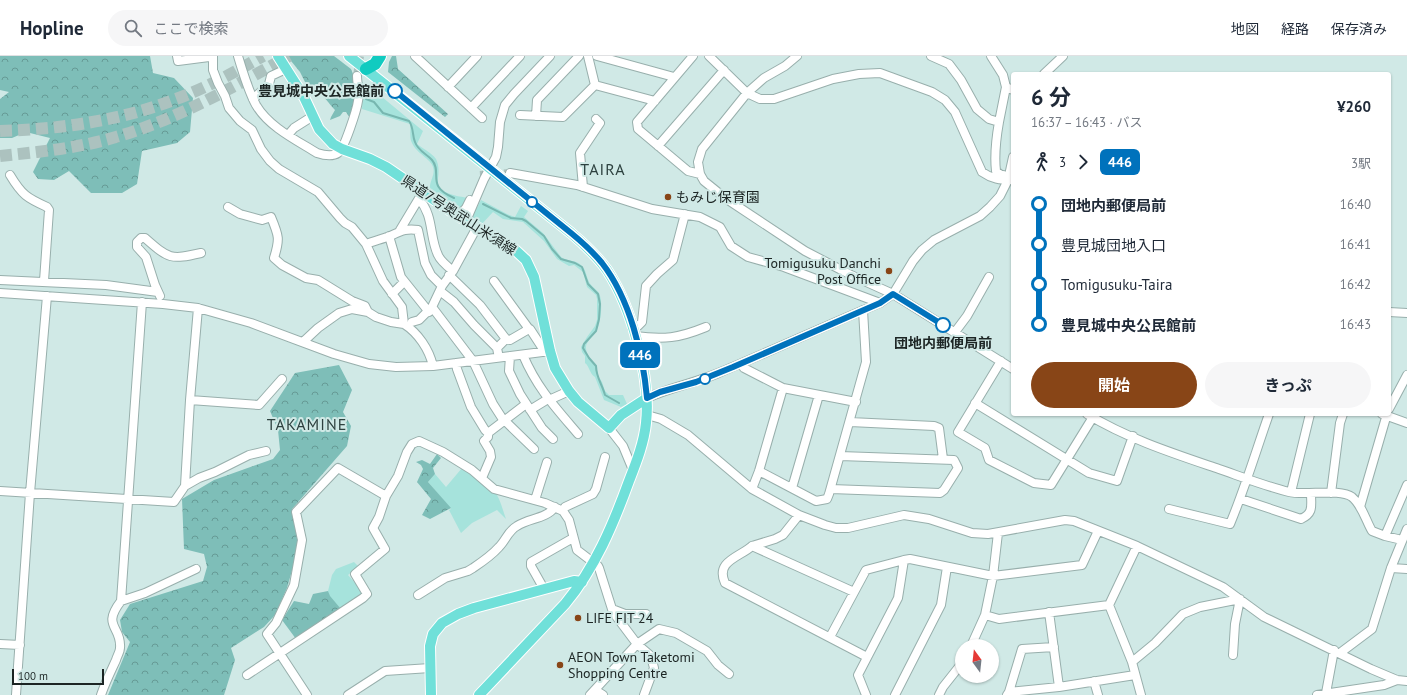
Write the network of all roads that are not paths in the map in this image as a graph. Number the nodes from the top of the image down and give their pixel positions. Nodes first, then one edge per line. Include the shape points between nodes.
1 (177, 56) edge
2 (212, 56) edge
3 (238, 56) edge
4 (278, 56) edge
5 (349, 56) edge
6 (371, 56) edge
7 (380, 56) edge
8 (415, 56) edge
9 (477, 56) edge
10 (520, 56) edge
11 (550, 56) edge
12 (579, 56) edge
13 (588, 56) edge
14 (597, 56) edge
15 (693, 56) edge
16 (708, 56) edge
17 (797, 56) edge
18 (931, 56) edge
19 (991, 56) edge
20 (1063, 56) edge
21 (286, 69) junction
22 (724, 70) junction
23 (362, 72) junction
24 (1046, 72) edge
25 (674, 77) junction
26 (595, 85) junction
27 (448, 87) junction
28 (1010, 88) edge
29 (747, 93) junction
30 (253, 98) junction
31 (655, 101) junction
32 (471, 108) junction
33 (520, 115) dead end
34 (313, 116) junction
35 (536, 116) junction
36 (482, 118) dead end
37 (596, 119) dead end
38 (999, 122) junction
39 (288, 134) junction
40 (658, 146) junction
41 (342, 149) junction
42 (1011, 166) edge
43 (490, 169) junction
44 (510, 173) tunnel mouth
45 (700, 174) junction
46 (480, 175) dead end
47 (10, 176) dead end
48 (1008, 178) edge
49 (583, 188) junction
50 (421, 196) junction
51 (228, 207) dead end
52 (685, 214) junction
53 (462, 218) junction
54 (477, 227) junction
55 (400, 230) junction
56 (389, 236) junction
57 (366, 244) junction
58 (201, 253) dead end
59 (451, 273) junction
60 (989, 277) dead end
61 (0, 280) edge
62 (44, 281) junction
63 (494, 281) dead end
64 (404, 282) junction
65 (441, 288) junction
66 (158, 292) junction
67 (0, 293) edge
68 (392, 294) junction
69 (893, 294) junction
70 (47, 296) junction
71 (142, 302) junction
72 (880, 303) junction
73 (163, 304) junction
74 (198, 308) junction
75 (430, 310) junction
76 (863, 310) junction
77 (368, 312) junction
78 (1391, 312) edge
79 (1407, 313) edge
80 (408, 323) junction
81 (706, 327) dead end
82 (530, 329) junction
83 (634, 332) junction
84 (955, 332) junction
85 (506, 339) junction
86 (303, 342) junction
87 (497, 348) junction
88 (547, 352) junction
89 (523, 355) junction
90 (510, 356) junction
91 (499, 358) junction
92 (473, 361) junction
93 (1001, 361) junction
94 (456, 363) junction
95 (741, 364) junction
96 (433, 366) junction
97 (1011, 368) edge
98 (1407, 375) edge
99 (282, 379) dead end
100 (783, 388) junction
101 (569, 391) junction
102 (819, 395) junction
103 (647, 398) junction
104 (190, 400) junction
105 (548, 400) junction
106 (856, 402) junction
107 (975, 403) junction
108 (1391, 404) edge
109 (528, 407) junction
110 (647, 415) junction
111 (1391, 415) edge
112 (1090, 416) edge
113 (1269, 416) edge
114 (1310, 416) edge
115 (1342, 416) edge
116 (1385, 416) edge
117 (505, 421) junction
118 (850, 422) junction
119 (1407, 423) edge
120 (609, 428) junction
121 (488, 433) junction
122 (578, 434) dead end
123 (1133, 436) junction
124 (553, 439) dead end
125 (534, 449) dead end
126 (266, 451) dead end
127 (840, 456) junction
128 (605, 457) dead end
129 (943, 459) junction
130 (1067, 459) junction
131 (547, 462) dead end
132 (634, 470) junction
133 (759, 471) junction
134 (482, 478) junction
135 (1247, 479) junction
136 (1407, 485) edge
137 (185, 486) junction
138 (792, 488) junction
139 (752, 489) junction
140 (831, 489) junction
141 (0, 491) edge
142 (1291, 492) junction
143 (30, 493) junction
144 (1311, 493) junction
145 (1331, 493) junction
146 (386, 496) junction
147 (128, 499) junction
148 (1241, 499) junction
149 (535, 500) junction
150 (1360, 507) junction
151 (1169, 508) dead end
152 (559, 509) junction
153 (799, 515) junction
154 (1407, 528) edge
155 (1098, 531) junction
156 (998, 533) junction
157 (1385, 536) junction
158 (573, 538) junction
159 (1402, 540) junction
160 (752, 546) junction
161 (1137, 546) junction
162 (904, 560) junction
163 (594, 563) junction
164 (948, 567) junction
165 (1391, 568) junction
166 (196, 569) dead end
167 (1407, 569) edge
168 (993, 576) junction
169 (582, 582) junction
170 (544, 589) junction
171 (854, 592) junction
172 (418, 595) dead end
173 (1240, 599) junction
174 (121, 601) junction
175 (1109, 605) junction
176 (612, 609) junction
177 (1049, 612) junction
178 (646, 614) dead end
179 (985, 615) junction
180 (830, 637) junction
181 (975, 639) edge
182 (0, 644) edge
183 (638, 644) junction
184 (20, 645) junction
185 (1054, 647) junction
186 (1337, 652) junction
187 (280, 653) junction
188 (1233, 655) dead end
189 (867, 657) junction
190 (1132, 662) junction
191 (430, 668) junction
192 (955, 672) edge
193 (729, 674) dead end
194 (246, 675) dead end
195 (1135, 675) junction
196 (1094, 681) junction
197 (1404, 683) edge
198 (1059, 687) junction
199 (593, 692) edge
200 (1326, 693) junction
201 (1008, 694) edge
202 (16, 695) edge
203 (102, 695) edge
204 (307, 695) edge
205 (348, 695) edge
206 (431, 695) edge
207 (479, 695) edge
208 (603, 695) edge
209 (644, 695) edge
210 (866, 695) edge
211 (895, 695) edge
212 (939, 695) edge
213 (1098, 695) edge
214 (1141, 695) edge
215 (1317, 695) edge

1 - 2 street via 178,61
2 - 57 street via 213,70 229,108 252,130 270,161 318,192
3 - 30 street
4 - 21 main road, 県道7号奥武山米須線
5 - 23 main road
6 - 23 highway
7 - 23 highway via 375,64
8 - 27 street
9 - 27 street
10 - 32 street
11 - 43 street via 505,105 500,122 496,157
12 - 35 street via 537,100
13 - 26 street
14 - 25 street
15 - 25 street
16 - 22 street
17 - 29 street
18 - 38 street via 949,64 977,109 989,119
19 - 28 street
20 - 24 street
21 - 30 street via 271,76 269,84
21 - 34 main road, 県道7号奥武山米須線
22 - 29 street
22 - 40 street
23 - 41 street via 358,100
23 - 43 main road
25 - 31 street
26 - 31 street
26 - 35 street via 563,117
27 - 32 street
28 - 38 street
29 - 45 street via 702,149 698,162
29 - 48 street via 760,99 774,99 833,79 880,73 932,92 945,100 955,112 982,172 994,178
30 - 39 street via 262,113 276,127
31 - 40 street via 637,125 638,129
32 - 36 street
33 - 35 street
34 - 39 street
34 - 41 main road, 県道7号奥武山米須線 via 322,134
37 - 49 street via 600,124 580,153
38 - 48 street via 994,157 996,171
39 - 41 street via 317,153 333,155
40 - 45 street via 688,171
41 - 50 main road, 県道7号奥武山米須線 via 378,162
42 - 48 street
43 - 53 street
43 - 83 main road via 571,233 598,259 619,292
44 - 49 street
45 - 69 street via 710,187 788,241
46 - 53 street
47 - 62 street via 30,200 49,210
48 - 69 street via 1000,196 980,216 934,240 922,250
49 - 52 street via 652,209
50 - 53 main road, 県道7号奥武山米須線
50 - 55 street
50 - 59 street via 438,255
51 - 77 street via 240,214 262,220 271,217 278,243 274,258 306,278 318,280 365,306
52 - 72 street via 700,217 720,227 730,246 748,257 784,267
52 - 83 street via 673,260 646,286 642,322
53 - 54 main road, 県道7号奥武山米須線
54 - 59 street
54 - 88 main road, 県道7号奥武山米須線 via 513,248 526,260 534,276
55 - 56 street
55 - 65 street via 418,230 425,263
56 - 57 street
56 - 64 street
57 - 68 street
58 - 66 street via 179,258 166,255 145,238 140,238 136,242 137,247 146,257
59 - 65 street
59 - 85 street
60 - 84 street
61 - 62 street
62 - 66 street
63 - 82 street
64 - 68 street
64 - 75 street
65 - 75 street
65 - 87 street
66 - 73 street
67 - 70 street
68 - 80 street via 402,307
69 - 72 street
69 - 84 street
70 - 71 street
70 - 143 street
71 - 73 street
71 - 147 street
72 - 76 street
73 - 74 street
74 - 86 street via 238,318
74 - 104 street
75 - 80 street via 419,320
75 - 92 street
76 - 95 street
76 - 106 street via 866,362
77 - 80 street via 391,322
77 - 86 street via 352,309 339,313
78 - 79 street
80 - 96 street via 430,354
81 - 83 street via 690,334 665,339
82 - 85 street via 510,340
82 - 88 street
83 - 103 main road via 644,372
84 - 93 street
85 - 87 street
86 - 96 street via 369,364 396,367
87 - 91 street
88 - 89 street
88 - 101 main road, 県道7号奥武山米須線
89 - 90 street
89 - 105 street via 530,372
90 - 91 street
90 - 109 street via 509,371
91 - 92 street
92 - 94 street
92 - 117 street via 493,404
93 - 97 street
93 - 107 street
94 - 96 street
94 - 121 street via 471,407
95 - 100 street
95 - 103 street
98 - 108 street
99 - 104 street via 259,405
100 - 102 street
100 - 133 street
101 - 105 street
101 - 120 main road, 県道7号奥武山米須線
102 - 106 street
102 - 138 street
103 - 110 main road
103 - 120 main road via 621,415
104 - 137 street
105 - 109 street
105 - 122 street
106 - 118 street
107 - 130 street
107 - 130 street via 958,432 985,448 989,460 1034,483 1051,485
109 - 117 street
109 - 124 street
110 - 132 main road
110 - 139 street via 661,419 688,435
111 - 119 street
112 - 123 street
112 - 130 street
113 - 135 street
114 - 142 street
115 - 145 street
116 - 150 street
117 - 121 street
117 - 125 street
118 - 127 street
118 - 129 street via 934,426 939,428
120 - 132 street via 623,446
121 - 134 street via 484,441 491,457
123 - 130 street via 1116,481 1089,473
123 - 135 street via 1170,453
126 - 137 street via 249,455
127 - 129 street
127 - 140 street
128 - 152 street via 593,494
129 - 140 street via 954,460 958,468 940,493
131 - 149 street
132 - 163 main road
133 - 138 street
133 - 139 street
134 - 146 street via 443,452 416,441 407,452 398,476
134 - 149 street via 494,489
135 - 142 street
135 - 148 street
136 - 157 street
137 - 147 street via 174,502
138 - 140 street via 816,501 827,499
139 - 153 street
141 - 143 street
142 - 144 street
143 - 147 street
143 - 184 street
144 - 145 street
144 - 148 street via 1311,511 1308,516 1301,519
145 - 150 street via 1342,493 1352,497
146 - 187 street via 373,528 385,549 355,574 367,594
146 - 187 street via 338,468 296,512 302,540 294,585 276,623 267,634
147 - 174 street
148 - 151 street via 1230,524
149 - 152 street
150 - 157 street via 1372,531
152 - 158 street via 569,520
152 - 172 street via 516,526 508,533 500,547 473,568 445,578
153 - 156 street via 836,528 848,528 904,515 929,519 972,533
153 - 160 street via 783,535
154 - 159 street
155 - 156 street via 1065,520
155 - 161 street
155 - 168 street via 1082,565
156 - 168 street
157 - 159 street
158 - 163 street via 577,550
158 - 170 street via 531,562
159 - 165 street
160 - 171 street
160 - 180 street via 726,564 722,574 725,583
161 - 173 street via 1223,587
161 - 175 street
162 - 164 street
162 - 171 street via 866,570
162 - 189 street via 898,598
163 - 169 main road
163 - 176 street via 602,575
164 - 168 street
164 - 211 street via 941,604
165 - 167 street
165 - 186 street via 1372,629
166 - 174 street via 145,593
168 - 179 street
169 - 170 main road via 574,581
169 - 207 main road via 561,609
170 - 191 main road via 474,608 449,618 437,628 431,640
171 - 180 street
173 - 186 street via 1264,617
173 - 188 street
173 - 190 street via 1200,607 1183,614
174 - 203 street via 112,616 120,649
175 - 177 street
175 - 190 street
176 - 178 street via 625,614
176 - 183 street
177 - 179 street via 999,619
177 - 185 street
179 - 181 street
180 - 189 street
182 - 184 street
183 - 193 street via 659,629 676,633 707,651
183 - 199 street
183 - 209 street via 651,656 654,668
184 - 202 street
185 - 198 street
185 - 201 street via 1022,649
186 - 197 street
186 - 200 street
187 - 194 street
187 - 204 street
189 - 210 street via 858,675
190 - 195 street
191 - 205 street via 385,671
191 - 206 main road
192 - 212 street
195 - 196 street
195 - 214 street
196 - 198 street
196 - 213 street
197 - 200 street
198 - 201 street
199 - 208 street
200 - 215 street

